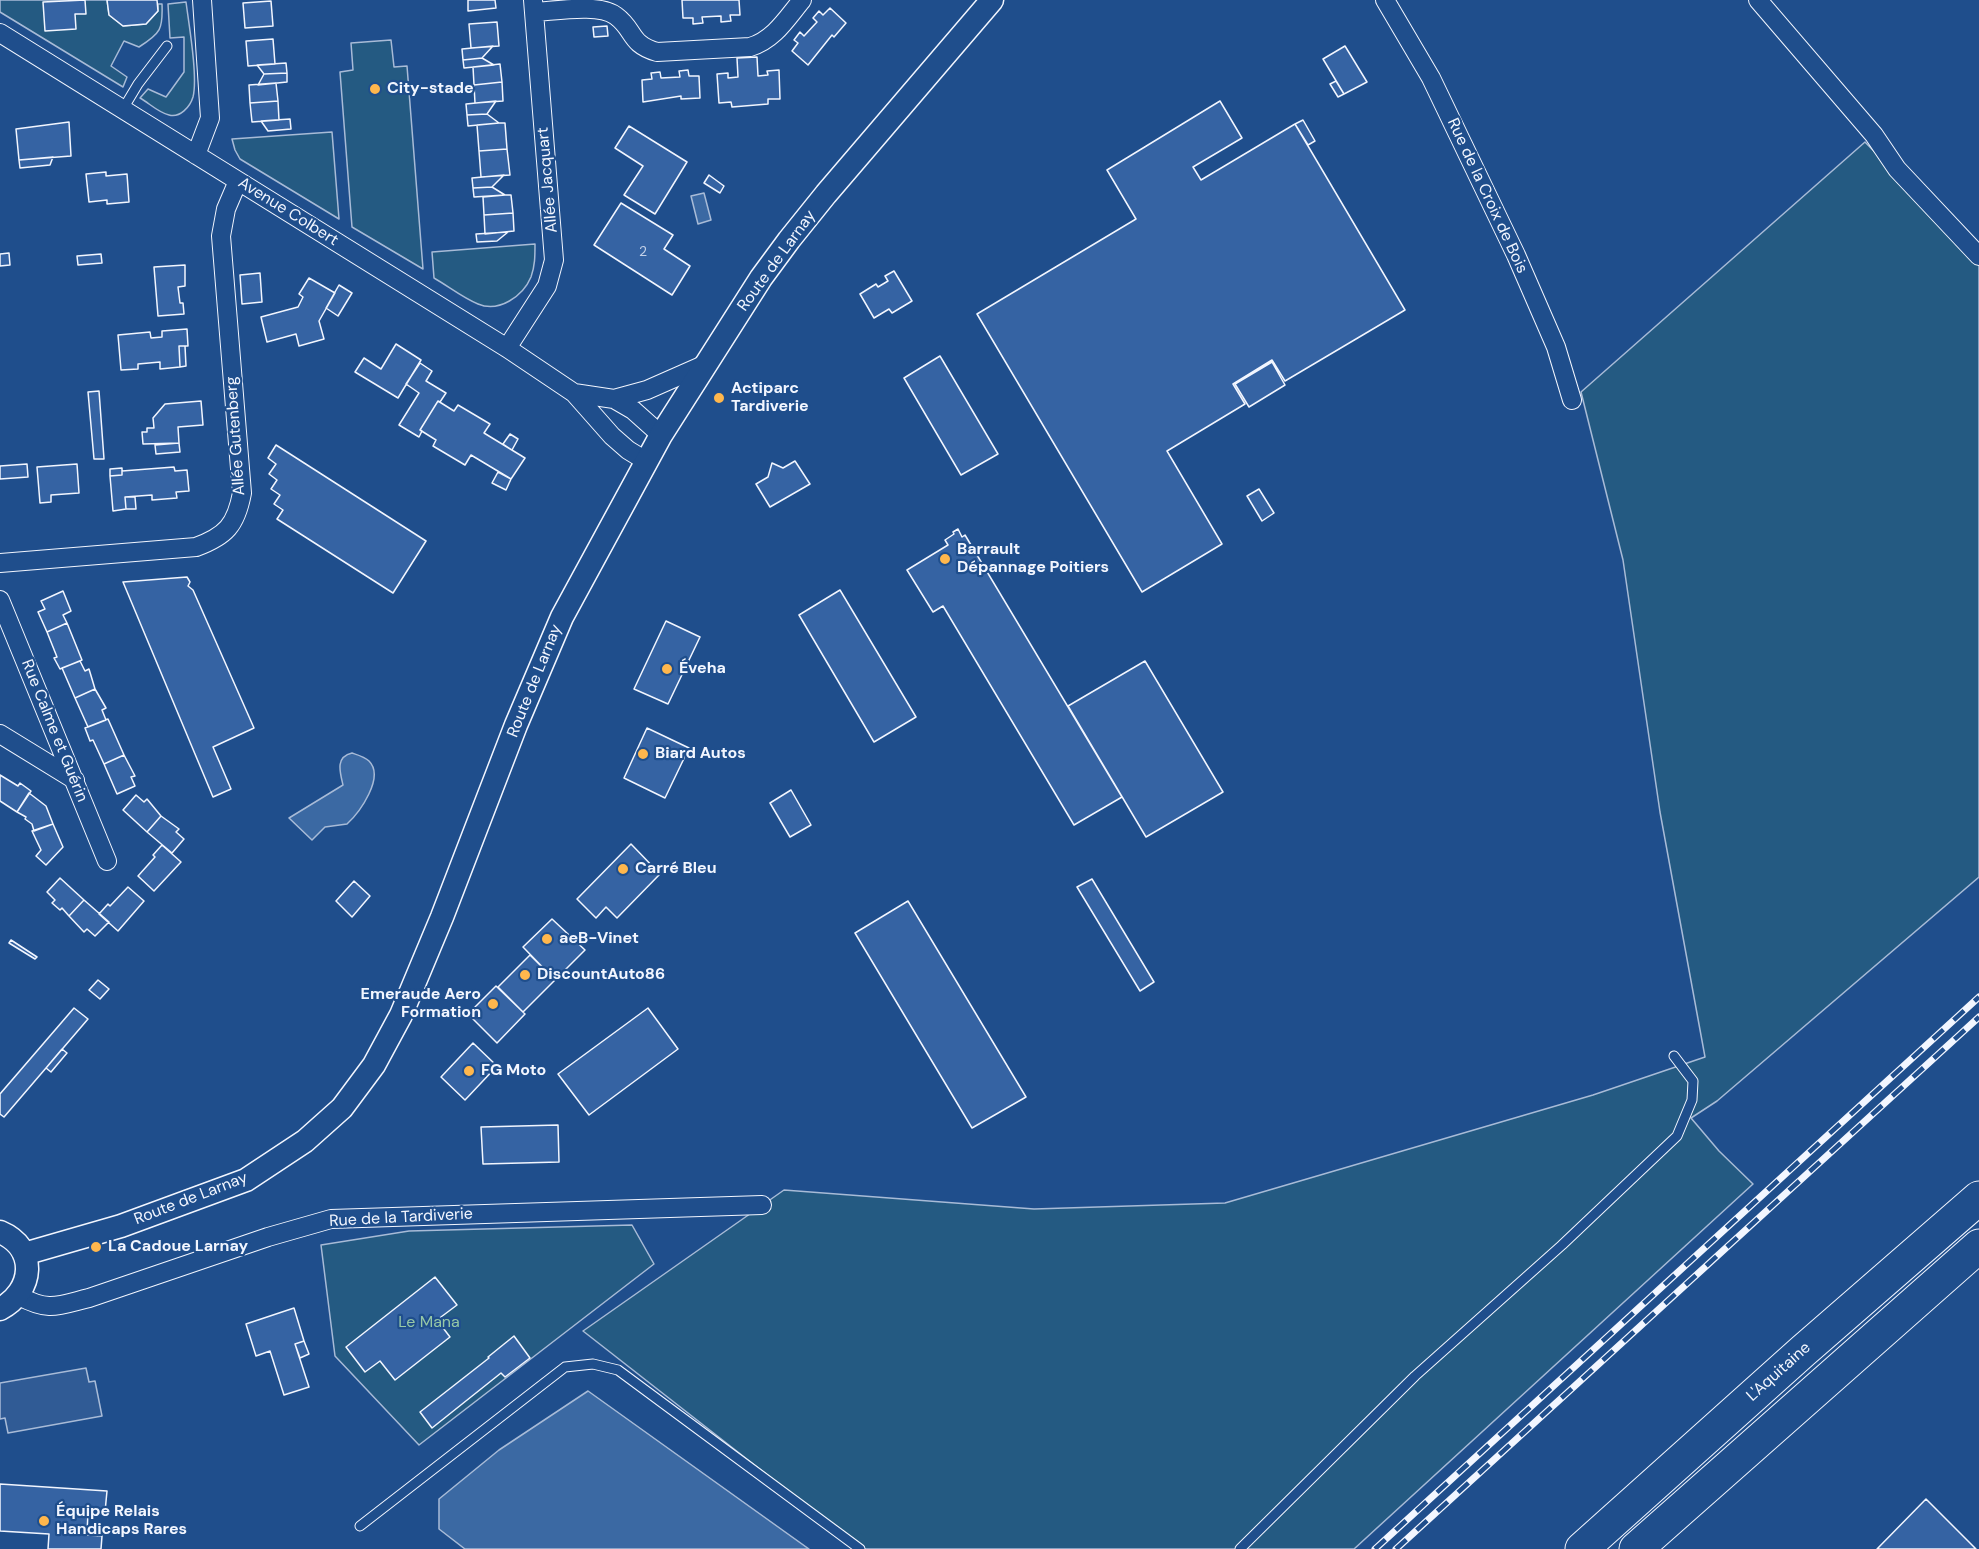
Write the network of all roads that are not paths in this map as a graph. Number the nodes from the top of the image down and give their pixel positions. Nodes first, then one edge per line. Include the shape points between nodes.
1 (202, 0) edge
2 (802, 0) edge
3 (992, 0) edge
4 (1385, 0) edge
5 (1758, 0) edge
6 (534, 6) edge
7 (0, 33) edge
8 (166, 46) dead end
9 (123, 109) junction
10 (196, 154) junction
11 (238, 181) junction
12 (1979, 255) edge
13 (507, 348) junction
14 (706, 364) junction
15 (574, 393) junction
16 (614, 399) junction
17 (1572, 400) dead end
18 (661, 435) junction
19 (646, 461) junction
20 (0, 563) edge
21 (0, 600) edge
22 (0, 734) edge
23 (75, 780) junction
24 (107, 861) dead end
25 (1674, 1056) dead end
26 (1979, 1198) edge
27 (762, 1204) dead end
28 (0, 1232) edge
29 (1979, 1246) edge
30 (24, 1254) junction
31 (18, 1296) junction
32 (0, 1309) edge
33 (360, 1526) dead end
34 (860, 1549) edge
35 (1240, 1549) edge
36 (1582, 1549) edge
37 (1636, 1549) edge

1 - 10 street via 210,118
2 - 6 street via 761,44 657,52 644,48 609,11
3 - 14 street, Route de Larnay via 789,240
4 - 17 street, Rue de la Croix de Bois via 1431,78 1516,255 1556,347
5 - 12 street via 1874,135 1898,169
6 - 13 street, Allée Jacquart via 554,260 547,286
7 - 9 street, Avenue Colbert
8 - 9 lane
9 - 10 street, Avenue Colbert
10 - 11 street, Avenue Colbert
11 - 13 street, Avenue Colbert
11 - 20 street, Allée Gutenberg via 225,209 221,236 242,493 231,527 215,540 196,546
13 - 15 street, Avenue Colbert
14 - 16 street, Avenue Colbert
14 - 18 street, Route de Larnay
15 - 16 street, Avenue Colbert
15 - 19 street, Avenue Colbert via 612,436
16 - 18 street, Avenue Colbert
18 - 19 street, Route de Larnay
19 - 30 street, Route de Larnay via 561,617 401,1015 374,1065 342,1108 305,1141 246,1180 121,1226
21 - 23 street, Rue Calme et Guérin
22 - 23 street
23 - 24 street, Rue Calme et Guérin
25 - 35 lane via 1693,1081 1692,1100 1677,1136 1415,1376
26 - 36 highway, L'Aquitaine
27 - 31 street, Rue de la Tardiverie via 331,1219 64,1304 41,1306
28 - 30 street
29 - 37 highway
30 - 31 street via 27,1276
31 - 32 street
33 - 34 lane via 565,1367 593,1364 618,1370

